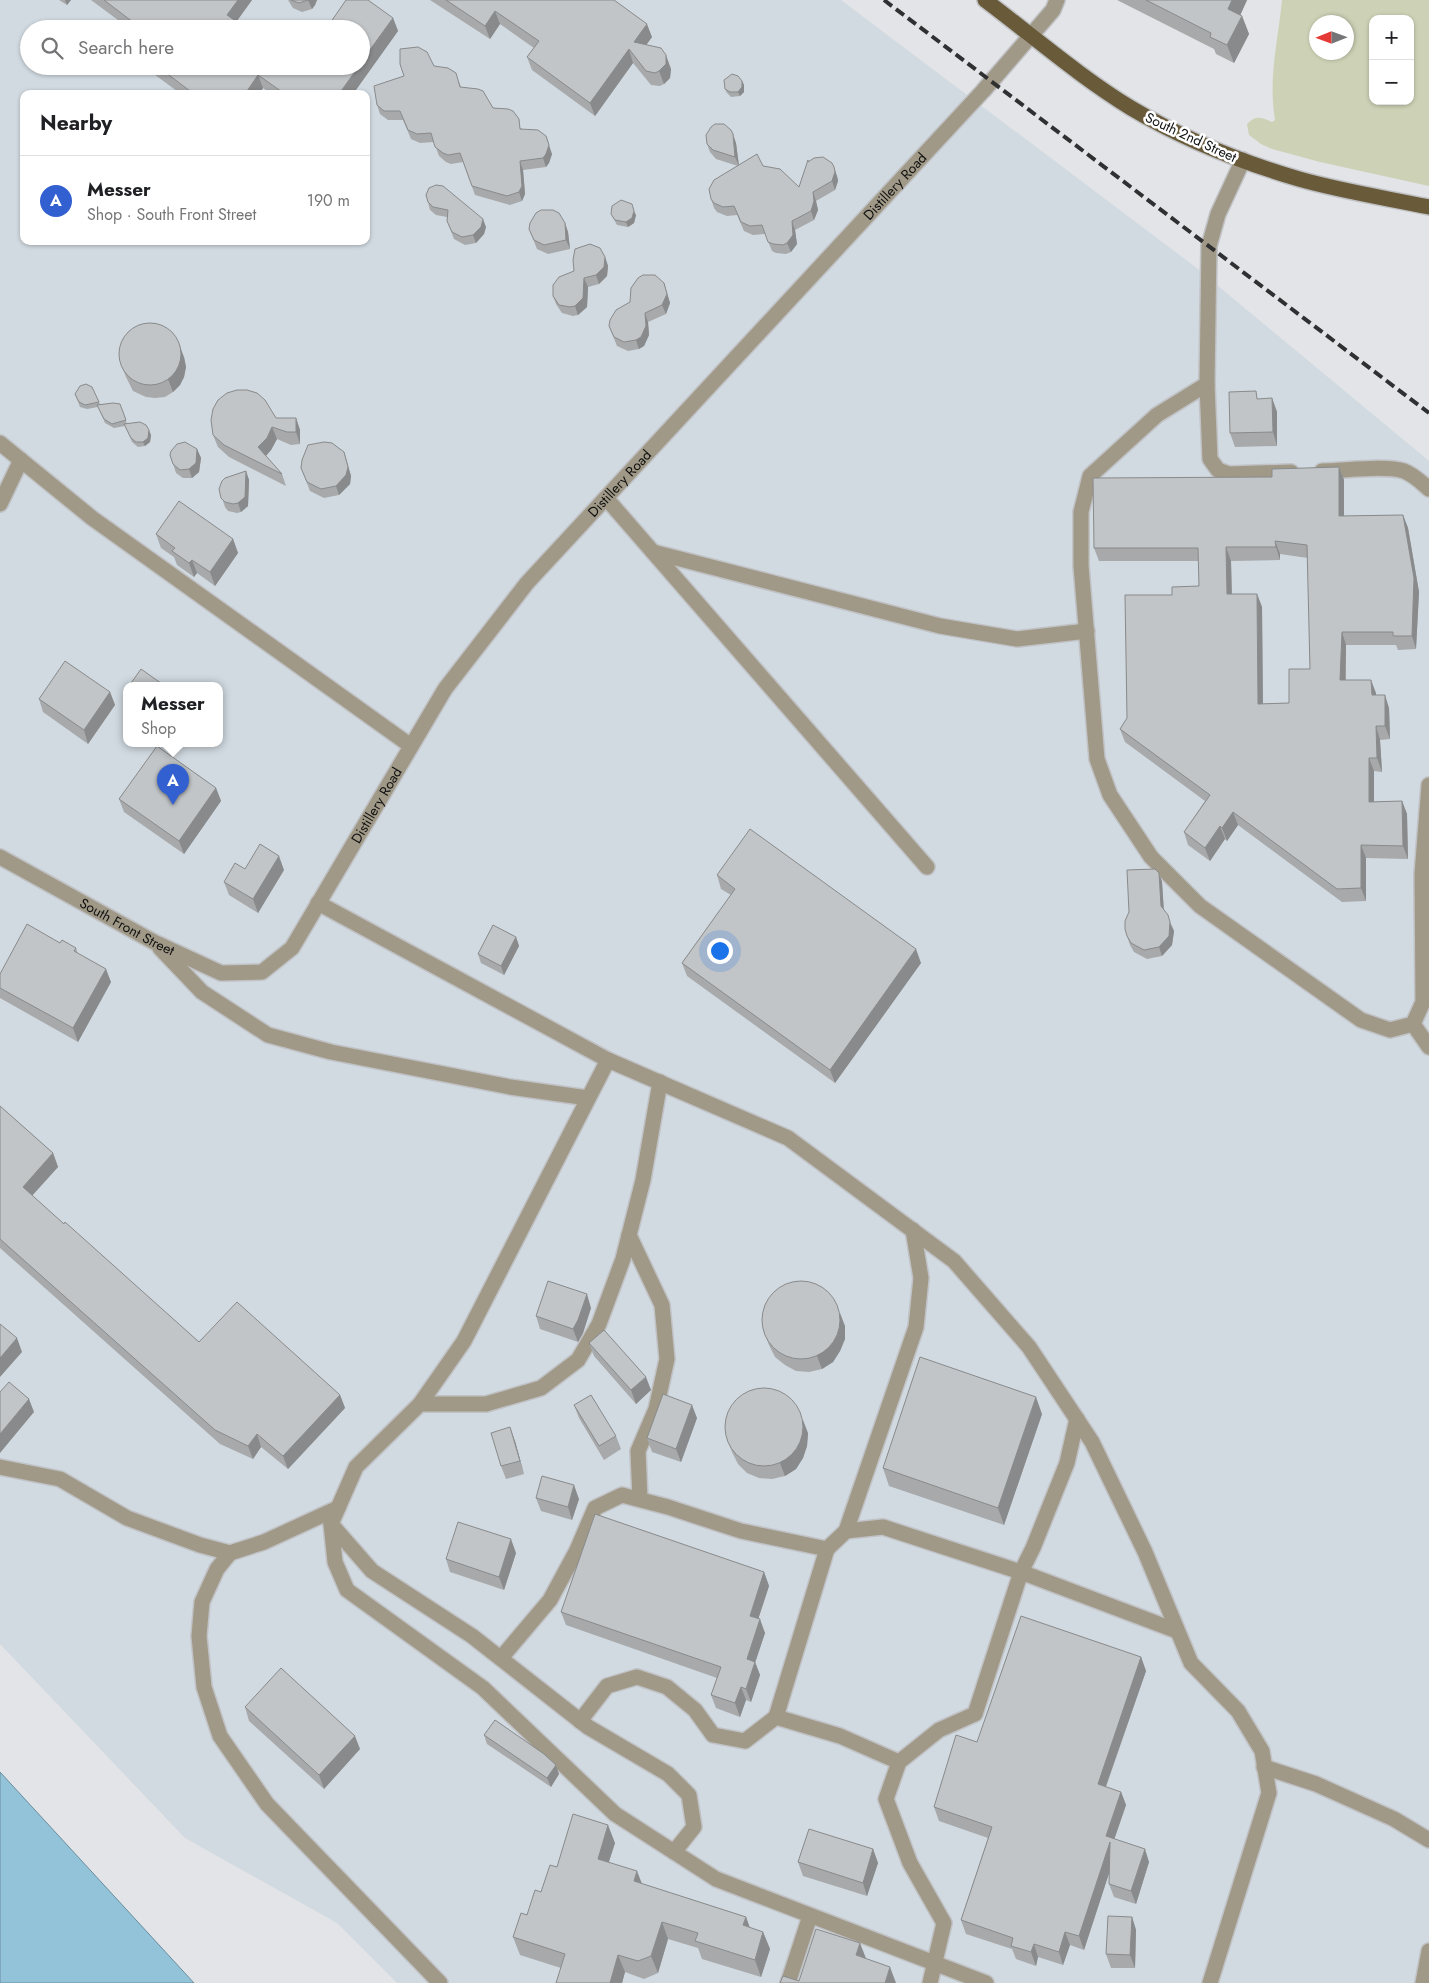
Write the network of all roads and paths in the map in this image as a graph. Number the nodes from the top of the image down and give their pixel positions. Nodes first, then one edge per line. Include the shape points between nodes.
1 (985, 0) edge
2 (1057, 0) edge
3 (1031, 35) junction
4 (1243, 160) junction
5 (1429, 207) edge
6 (1207, 384) junction
7 (0, 442) edge
8 (21, 460) junction
9 (1429, 489) edge
10 (606, 498) junction
11 (0, 504) edge
12 (653, 552) junction
13 (1087, 631) junction
14 (411, 746) junction
15 (1429, 785) edge
16 (0, 857) edge
17 (927, 867) dead end
18 (318, 902) junction
19 (154, 942) junction
20 (262, 972) joint
21 (1413, 1024) junction
22 (1429, 1047) edge
23 (608, 1060) junction
24 (660, 1082) junction
25 (588, 1098) junction
26 (913, 1230) junction
27 (629, 1235) junction
28 (420, 1404) junction
29 (1077, 1419) junction
30 (0, 1467) edge
31 (640, 1499) junction
32 (338, 1508) junction
33 (332, 1524) junction
34 (846, 1531) junction
35 (827, 1549) junction
36 (230, 1553) junction
37 (1021, 1572) junction
38 (1177, 1630) junction
39 (501, 1658) junction
40 (776, 1717) junction
41 (580, 1721) junction
42 (899, 1762) junction
43 (1264, 1767) junction
44 (1429, 1840) edge
45 (674, 1852) junction
46 (810, 1916) junction
47 (1429, 1951) edge
48 (936, 1964) junction
49 (440, 1983) edge
50 (788, 1983) edge
51 (930, 1983) edge
52 (986, 1983) edge
53 (1210, 1983) edge
54 (1423, 1983) edge

1 - 3 main road, South 2nd Street
2 - 3 street, Distillery Road via 1053,10
3 - 4 main road, South 2nd Street via 1133,109 1204,145
3 - 10 street, Distillery Road via 984,91
4 - 5 main road, South 2nd Street via 1301,179
4 - 6 street via 1218,214 1209,246
6 - 9 street via 1210,459 1218,470 1229,474 1403,471
6 - 13 street via 1157,415 1090,476 1081,512 1081,566
7 - 8 street
8 - 11 street
8 - 14 street via 92,518
10 - 12 street
10 - 14 street, Distillery Road via 527,584 445,689
12 - 13 street via 940,626 1017,639
12 - 17 street
13 - 21 street via 1098,758 1110,795 1151,857 1200,906 1361,1020 1390,1030
14 - 18 street, Distillery Road
15 - 21 street via 1422,874 1423,1002
16 - 19 street, South Front Street
18 - 20 street, Distillery Road via 292,948
18 - 23 street
19 - 20 street, South Front Street via 221,973
19 - 25 street via 202,992 268,1035 340,1054 510,1087
21 - 22 street
23 - 24 street
23 - 25 street
24 - 26 street via 788,1138
24 - 27 street via 643,1180
25 - 28 street via 464,1341
26 - 29 street via 954,1260 1030,1347
26 - 34 street via 921,1278 916,1327
27 - 28 street via 599,1324 578,1360 541,1388 486,1404
27 - 31 street via 662,1305 667,1360 656,1409 638,1451
28 - 32 street via 356,1467
29 - 37 street via 1066,1463
29 - 38 street via 1092,1442 1145,1552
30 - 36 street via 60,1479 127,1518
31 - 35 street via 741,1531
31 - 39 street via 622,1495 595,1508 550,1600
32 - 33 street
32 - 36 street via 278,1537
33 - 39 street via 372,1571
33 - 45 street via 336,1562 346,1590 483,1688 616,1814
34 - 35 street
34 - 37 street via 883,1527
35 - 40 street
36 - 49 street via 217,1569 202,1602 199,1636 204,1687 220,1736 267,1804
37 - 38 street
37 - 42 street via 976,1714 940,1730
38 - 43 street via 1191,1663 1238,1711 1262,1751
39 - 41 street
40 - 41 street via 745,1741 713,1734 695,1710 667,1686 637,1677 607,1686
40 - 42 street via 840,1736
41 - 45 street via 668,1774 689,1795 694,1827
42 - 48 street via 886,1800 910,1863 944,1923
43 - 44 street via 1316,1784 1394,1819
43 - 53 street via 1269,1793
45 - 46 street via 716,1879
46 - 48 street
46 - 50 street
47 - 54 street
48 - 51 street
48 - 52 street

